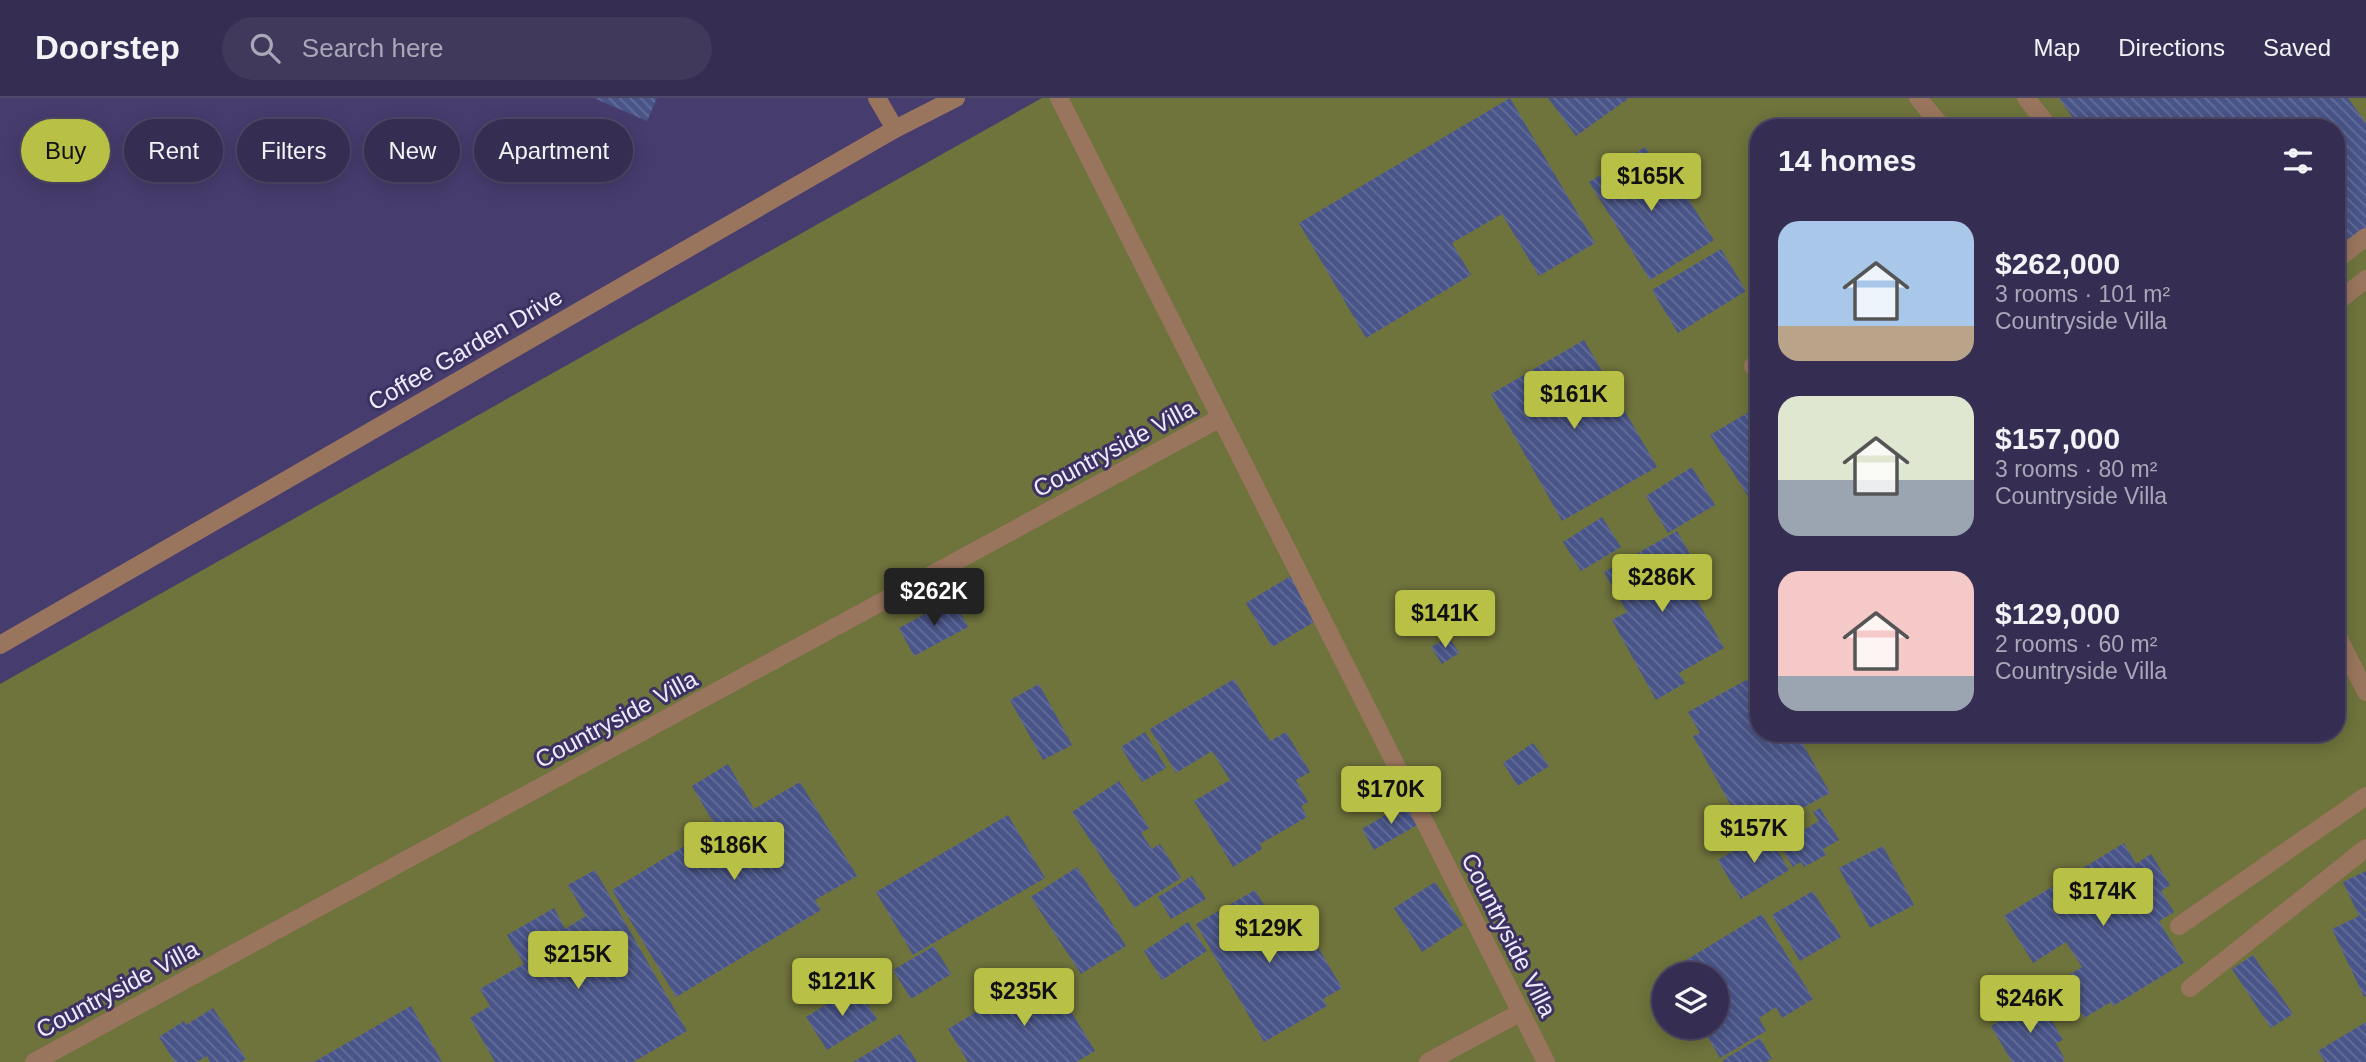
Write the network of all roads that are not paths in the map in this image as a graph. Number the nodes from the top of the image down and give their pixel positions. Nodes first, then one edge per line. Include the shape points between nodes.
1 (877, 98) edge
2 (956, 98) edge
3 (1059, 98) edge
4 (1918, 98) edge
5 (2026, 98) edge
6 (1935, 119) edge
7 (2043, 119) edge
8 (895, 130) junction
9 (2366, 237) edge
10 (2345, 253) edge
11 (2366, 279) edge
12 (2345, 296) edge
13 (1220, 418) junction
14 (0, 645) edge
15 (2345, 651) edge
16 (2366, 692) edge
17 (2366, 796) edge
18 (2366, 848) edge
19 (2179, 926) dead end
20 (2189, 988) dead end
21 (1521, 1012) junction
22 (34, 1062) edge
23 (1428, 1062) edge
24 (1546, 1062) edge

1 - 8 street
2 - 8 street, Coffee Garden Drive
3 - 13 street, Countryside Villa
4 - 6 street
5 - 7 street
8 - 14 street, Coffee Garden Drive
9 - 10 street
11 - 12 street
13 - 21 street, Countryside Villa
13 - 22 street, Countryside Villa
15 - 16 street
17 - 19 street
18 - 20 street
21 - 23 street
21 - 24 street, Countryside Villa

